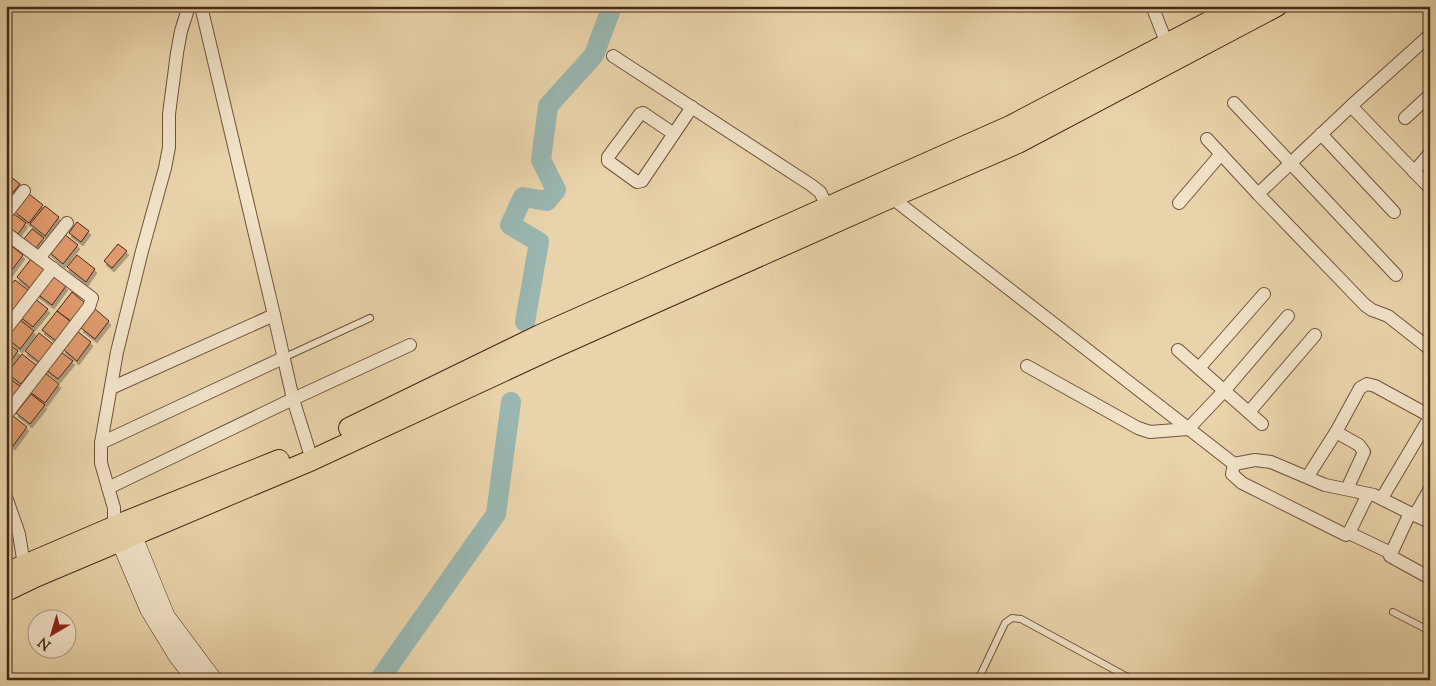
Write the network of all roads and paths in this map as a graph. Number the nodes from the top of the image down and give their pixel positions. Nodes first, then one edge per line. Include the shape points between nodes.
1 (189, 6) edge
2 (201, 6) edge
3 (1152, 6) edge
4 (1239, 6) edge
5 (1277, 6) edge
6 (1430, 35) edge
7 (1167, 44) junction
8 (613, 56) dead end
9 (1430, 94) edge
10 (1234, 103) dead end
11 (1351, 106) junction
12 (692, 107) junction
13 (1405, 118) dead end
14 (674, 134) junction
15 (1321, 134) junction
16 (1207, 139) dead end
17 (1430, 153) edge
18 (1221, 154) junction
19 (1290, 164) junction
20 (1414, 172) junction
21 (1430, 188) edge
22 (24, 191) dead end
23 (884, 191) junction
24 (1258, 194) junction
25 (1179, 204) dead end
26 (827, 206) junction
27 (1394, 212) dead end
28 (6, 214) edge
29 (67, 223) dead end
30 (8, 238) edge
31 (40, 257) junction
32 (53, 268) junction
33 (1396, 275) dead end
34 (1264, 294) dead end
35 (274, 315) junction
36 (1288, 316) dead end
37 (370, 318) dead end
38 (6, 329) edge
39 (1315, 336) dead end
40 (410, 345) dead end
41 (1430, 349) edge
42 (1178, 350) dead end
43 (283, 358) junction
44 (1027, 366) dead end
45 (1199, 368) junction
46 (111, 388) junction
47 (1224, 391) junction
48 (292, 399) junction
49 (1248, 412) junction
50 (6, 415) edge
51 (1430, 416) edge
52 (1262, 424) dead end
53 (1188, 429) junction
54 (1336, 432) junction
55 (101, 443) junction
56 (309, 454) junction
57 (1234, 464) junction
58 (1308, 476) junction
59 (108, 488) junction
60 (1347, 488) junction
61 (1430, 489) edge
62 (1368, 494) junction
63 (6, 497) edge
64 (1382, 498) junction
65 (1413, 514) junction
66 (1430, 522) edge
67 (122, 527) junction
68 (1349, 533) junction
69 (1391, 552) junction
70 (15, 569) edge
71 (1430, 578) edge
72 (6, 591) edge
73 (1393, 612) dead end
74 (1430, 631) edge
75 (196, 680) edge
76 (213, 680) edge
77 (978, 680) edge
78 (1133, 680) edge

1 - 46 street via 177,53 165,168 130,297
2 - 35 street
3 - 7 street
4 - 7 main road
5 - 23 main road via 1018,143
6 - 11 street
7 - 23 main road
8 - 12 street
9 - 13 street
10 - 19 street
11 - 15 street
11 - 20 street
12 - 14 street
12 - 26 street via 816,188
14 - 14 street via 639,182 608,161 640,114
15 - 19 street
15 - 27 street
16 - 18 street
17 - 20 street
18 - 24 street
18 - 25 street
19 - 24 street
19 - 33 street
20 - 21 street
22 - 28 street
23 - 26 main road
23 - 53 street
23 - 56 main road via 549,350
24 - 41 street via 1365,305 1388,316
26 - 56 main road via 540,335
29 - 31 street
30 - 31 street
31 - 32 street
32 - 38 street
32 - 50 street via 92,298 91,304
34 - 45 street
35 - 43 street
35 - 46 street
36 - 47 street
37 - 43 lane
39 - 49 street
40 - 48 street
42 - 45 street
43 - 48 street
43 - 55 street
44 - 53 street via 1144,431
45 - 47 street
46 - 55 street
47 - 49 street
47 - 53 street
48 - 56 street
48 - 59 street
49 - 52 street
51 - 54 street via 1367,384 1360,388
51 - 64 street
53 - 57 street
54 - 58 street
54 - 60 street via 1359,444 1364,452
55 - 59 street via 101,463
56 - 67 main road
57 - 58 street via 1255,460 1271,462
57 - 68 street via 1232,474 1242,483 1341,534
58 - 60 street via 1325,485
59 - 67 street
60 - 62 street
61 - 65 street
62 - 64 street
62 - 68 street
63 - 70 street via 19,534
64 - 65 street
65 - 66 street
65 - 69 street
67 - 70 main road
67 - 72 main road
67 - 75 main road via 149,610
67 - 76 main road via 166,617
68 - 69 street
69 - 71 street via 1391,557
73 - 74 lane
77 - 78 lane via 1005,623 1012,618 1021,619

